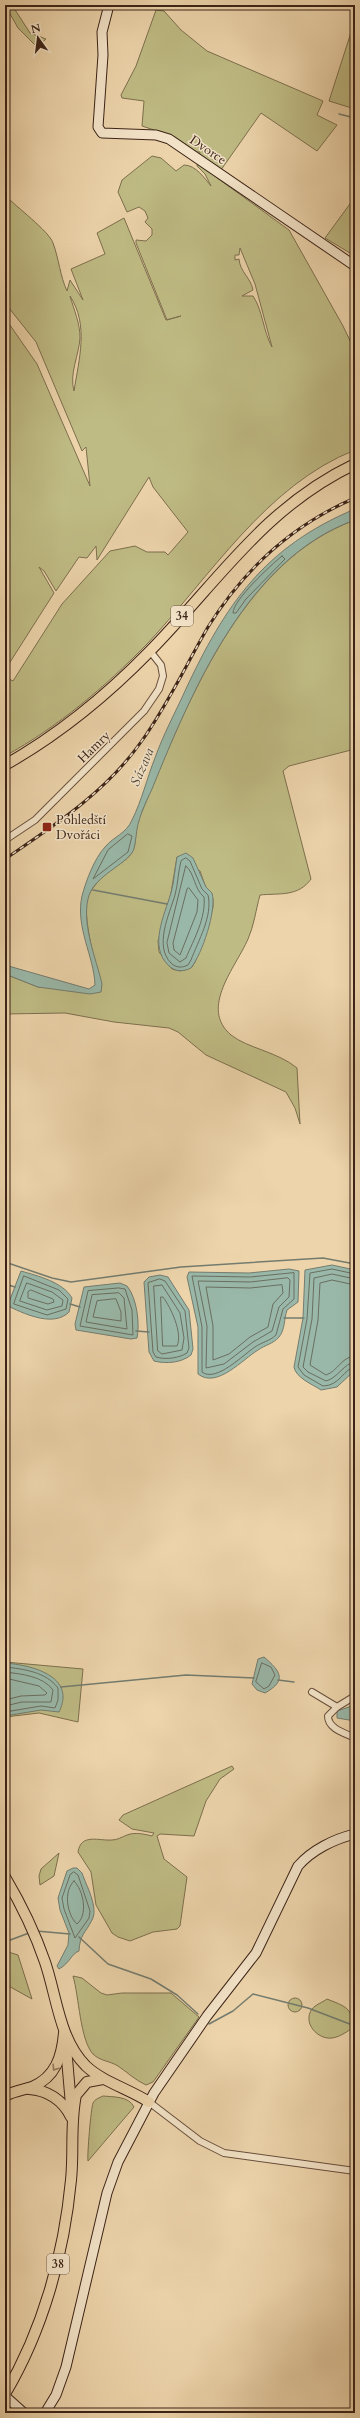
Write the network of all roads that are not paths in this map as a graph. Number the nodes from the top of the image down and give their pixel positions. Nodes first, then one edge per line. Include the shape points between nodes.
1 (109, 5) edge
2 (355, 266) edge
3 (355, 464) edge
4 (150, 651) junction
5 (5, 765) edge
6 (5, 840) edge
7 (312, 1692) dead end
8 (355, 1696) edge
9 (337, 1707) junction
10 (355, 1738) edge
11 (355, 1834) edge
12 (5, 1877) edge
13 (64, 2031) junction
14 (104, 2079) junction
15 (24, 2089) junction
16 (5, 2096) edge
17 (149, 2102) junction
18 (73, 2124) junction
19 (355, 2171) edge
20 (5, 2395) edge
21 (21, 2410) edge
22 (45, 2413) edge

1 - 2 street, Dvorce via 102,32 104,55 98,127 102,133 156,135 169,139
3 - 4 main road, 34 via 301,495 255,534
4 - 5 main road, 34 via 91,706
4 - 6 street, Hamry via 161,665 163,676 159,689 144,711 35,820
7 - 9 street
8 - 9 street
9 - 10 street via 328,1716 330,1722 340,1732
11 - 17 street via 342,1837 322,1848 305,1858 298,1866 256,1953 207,2016
12 - 13 main road, 38 via 36,1938
13 - 14 main road via 82,2061
13 -> 15 main road via 62,2052 55,2069 42,2082
13 - 18 main road, 38
14 - 17 main road via 132,2091
14 - 18 main road via 87,2082 78,2091
15 - 16 main road
15 - 18 main road via 41,2091 56,2098 67,2110
17 - 19 street via 200,2141 224,2154
17 - 22 street via 118,2162 106,2193 66,2367 56,2395
18 - 20 main road, 38 via 68,2213 56,2272 35,2332
20 - 21 street

